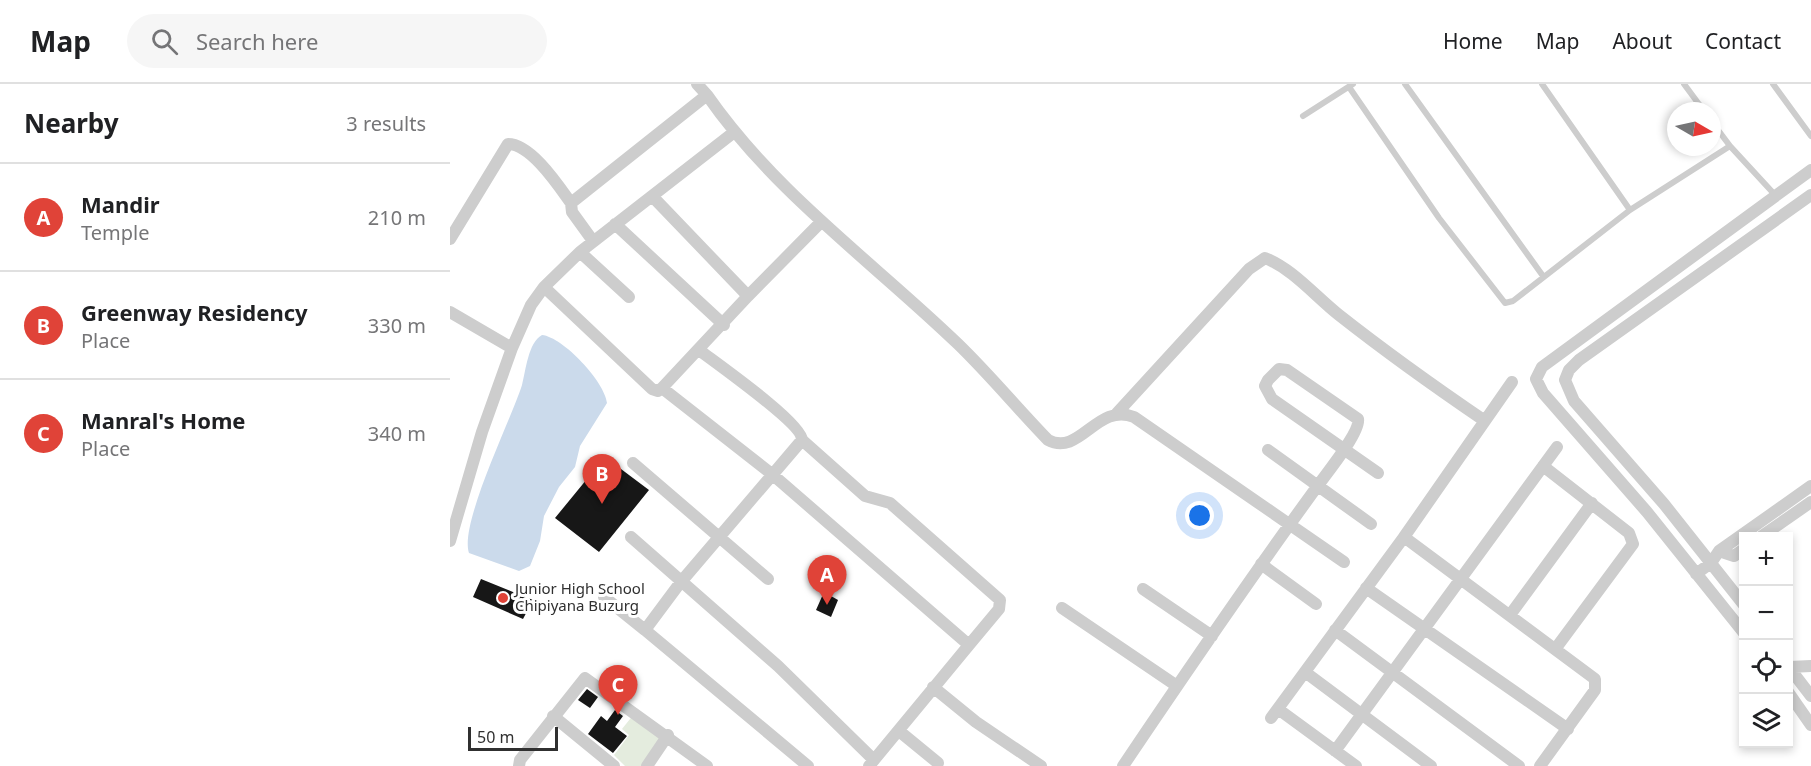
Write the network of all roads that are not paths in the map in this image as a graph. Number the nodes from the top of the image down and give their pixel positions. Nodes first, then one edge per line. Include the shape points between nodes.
1 (698, 84) edge
2 (1405, 84) edge
3 (1542, 84) edge
4 (1684, 84) edge
5 (1773, 84) edge
6 (1351, 86) edge
7 (707, 95) junction
8 (1697, 102) edge
9 (1304, 116) dead end
10 (733, 133) junction
11 (1721, 134) edge
12 (1811, 136) edge
13 (1730, 146) junction
14 (1811, 170) edge
15 (652, 196) junction
16 (1776, 196) junction
17 (1811, 196) edge
18 (571, 203) junction
19 (1764, 206) junction
20 (1630, 210) junction
21 (1774, 221) junction
22 (821, 222) junction
23 (615, 224) junction
24 (450, 239) edge
25 (593, 242) junction
26 (580, 252) junction
27 (1543, 276) junction
28 (544, 287) junction
29 (748, 296) junction
30 (628, 297) dead end
31 (450, 312) edge
32 (724, 325) junction
33 (512, 348) junction
34 (699, 350) junction
35 (1512, 382) dead end
36 (662, 388) junction
37 (1582, 411) junction
38 (1117, 413) junction
39 (1485, 421) junction
40 (1571, 426) junction
41 (802, 440) junction
42 (1557, 447) dead end
43 (1344, 448) junction
44 (1268, 450) dead end
45 (633, 463) dead end
46 (1543, 466) junction
47 (1378, 473) dead end
48 (772, 476) junction
49 (1319, 484) junction
50 (1811, 486) edge
51 (1811, 502) edge
52 (1592, 503) junction
53 (1288, 524) junction
54 (1371, 524) dead end
55 (1769, 532) edge
56 (631, 537) dead end
57 (1404, 537) junction
58 (718, 538) junction
59 (450, 541) edge
60 (1719, 551) junction
61 (1739, 552) edge
62 (1344, 562) dead end
63 (1711, 563) junction
64 (1261, 564) junction
65 (1696, 574) junction
66 (768, 579) dead end
67 (1461, 579) junction
68 (681, 583) junction
69 (1366, 588) junction
70 (1143, 589) dead end
71 (604, 597) dead end
72 (1739, 600) edge
73 (1316, 604) dead end
74 (1062, 608) dead end
75 (1510, 615) junction
76 (1739, 628) edge
77 (645, 630) junction
78 (1335, 630) junction
79 (1423, 630) junction
80 (1212, 636) junction
81 (969, 645) junction
82 (1556, 648) junction
83 (1793, 666) edge
84 (1811, 666) edge
85 (1793, 671) edge
86 (1305, 672) junction
87 (1392, 672) junction
88 (1177, 686) junction
89 (933, 687) junction
90 (1790, 694) edge
91 (1811, 695) edge
92 (1797, 704) junction
93 (1361, 714) junction
94 (553, 716) junction
95 (1811, 725) edge
96 (1568, 729) junction
97 (899, 731) junction
98 (668, 735) junction
99 (1335, 751) junction
100 (872, 763) edge
101 (938, 763) dead end
102 (519, 766) edge
103 (614, 766) edge
104 (647, 766) edge
105 (707, 766) edge
106 (808, 766) edge
107 (1041, 766) edge
108 (1123, 766) edge
109 (1356, 766) edge
110 (1431, 766) edge
111 (1519, 766) edge
112 (1540, 766) edge

1 - 7 street
2 - 27 lane
3 - 20 lane
4 - 8 lane
5 - 12 lane
6 - 9 lane
6 - 27 lane via 1439,218 1501,302 1513,301
7 - 10 street
7 - 18 street
10 - 15 street
10 - 22 street
11 - 13 lane
13 - 16 lane
13 - 20 lane
14 - 16 street
15 - 23 street
15 - 29 street
16 - 19 street
17 - 21 street
18 - 24 street via 534,159 517,145 508,144
18 - 25 street via 572,212
19 - 21 street
19 - 40 street via 1542,367 1536,379
20 - 27 lane
21 - 37 street via 1579,360 1565,380
22 - 29 street
22 - 38 street via 958,345 1048,440 1071,442
23 - 25 street
23 - 32 street
25 - 26 street
26 - 28 street
26 - 30 street
28 - 33 street via 531,305
28 - 36 street via 652,389
29 - 32 street
31 - 33 street
32 - 34 street
33 - 59 street
34 - 36 street
34 - 41 street via 781,414 800,432
35 - 39 street
36 - 48 street
37 - 40 street
37 - 63 street
38 - 39 street via 1249,269 1265,258
38 - 53 street via 1134,417
39 - 57 street
40 - 65 street
41 - 48 street
41 - 81 street via 865,496 890,503 1000,600 999,609
42 - 46 street
43 - 43 street via 1359,425 1358,419 1287,370 1275,371 1265,386 1268,395
43 - 47 street
43 - 49 street
44 - 49 street
45 - 58 street
46 - 52 street
46 - 67 street
48 - 58 street
48 - 81 street
49 - 53 street
49 - 54 street
50 - 60 street
51 - 55 street
52 - 75 street
52 - 82 street via 1629,533 1633,544
53 - 62 street
53 - 64 street
56 - 68 street
57 - 67 street
57 - 69 street
58 - 66 street
58 - 68 street
60 - 61 street via 1734,556
60 - 63 street
63 - 65 street
63 - 72 street
64 - 73 street
64 - 80 street
65 - 76 street
67 - 75 street
67 - 79 street
68 - 77 street
68 - 100 street via 778,666
69 - 78 street
69 - 79 street
70 - 80 street
71 - 77 street
74 - 88 street
75 - 82 street
77 - 106 street
78 - 86 street
78 - 87 street
79 - 87 street
79 - 96 street
80 - 88 street
81 - 89 street
82 - 96 street via 1596,683
83 - 84 street
85 - 91 street
86 - 93 street
86 - 99 street via 1275,713
87 - 93 street
87 - 111 street
88 - 108 street
89 - 97 street
89 - 107 street
90 - 92 street
91 - 92 street
92 - 95 street
93 - 99 street
93 - 110 street
94 - 98 street via 583,679 589,678
94 - 102 street
94 - 103 street
96 - 112 street
97 - 100 street
97 - 101 street
98 - 104 street
98 - 105 street
99 - 109 street

